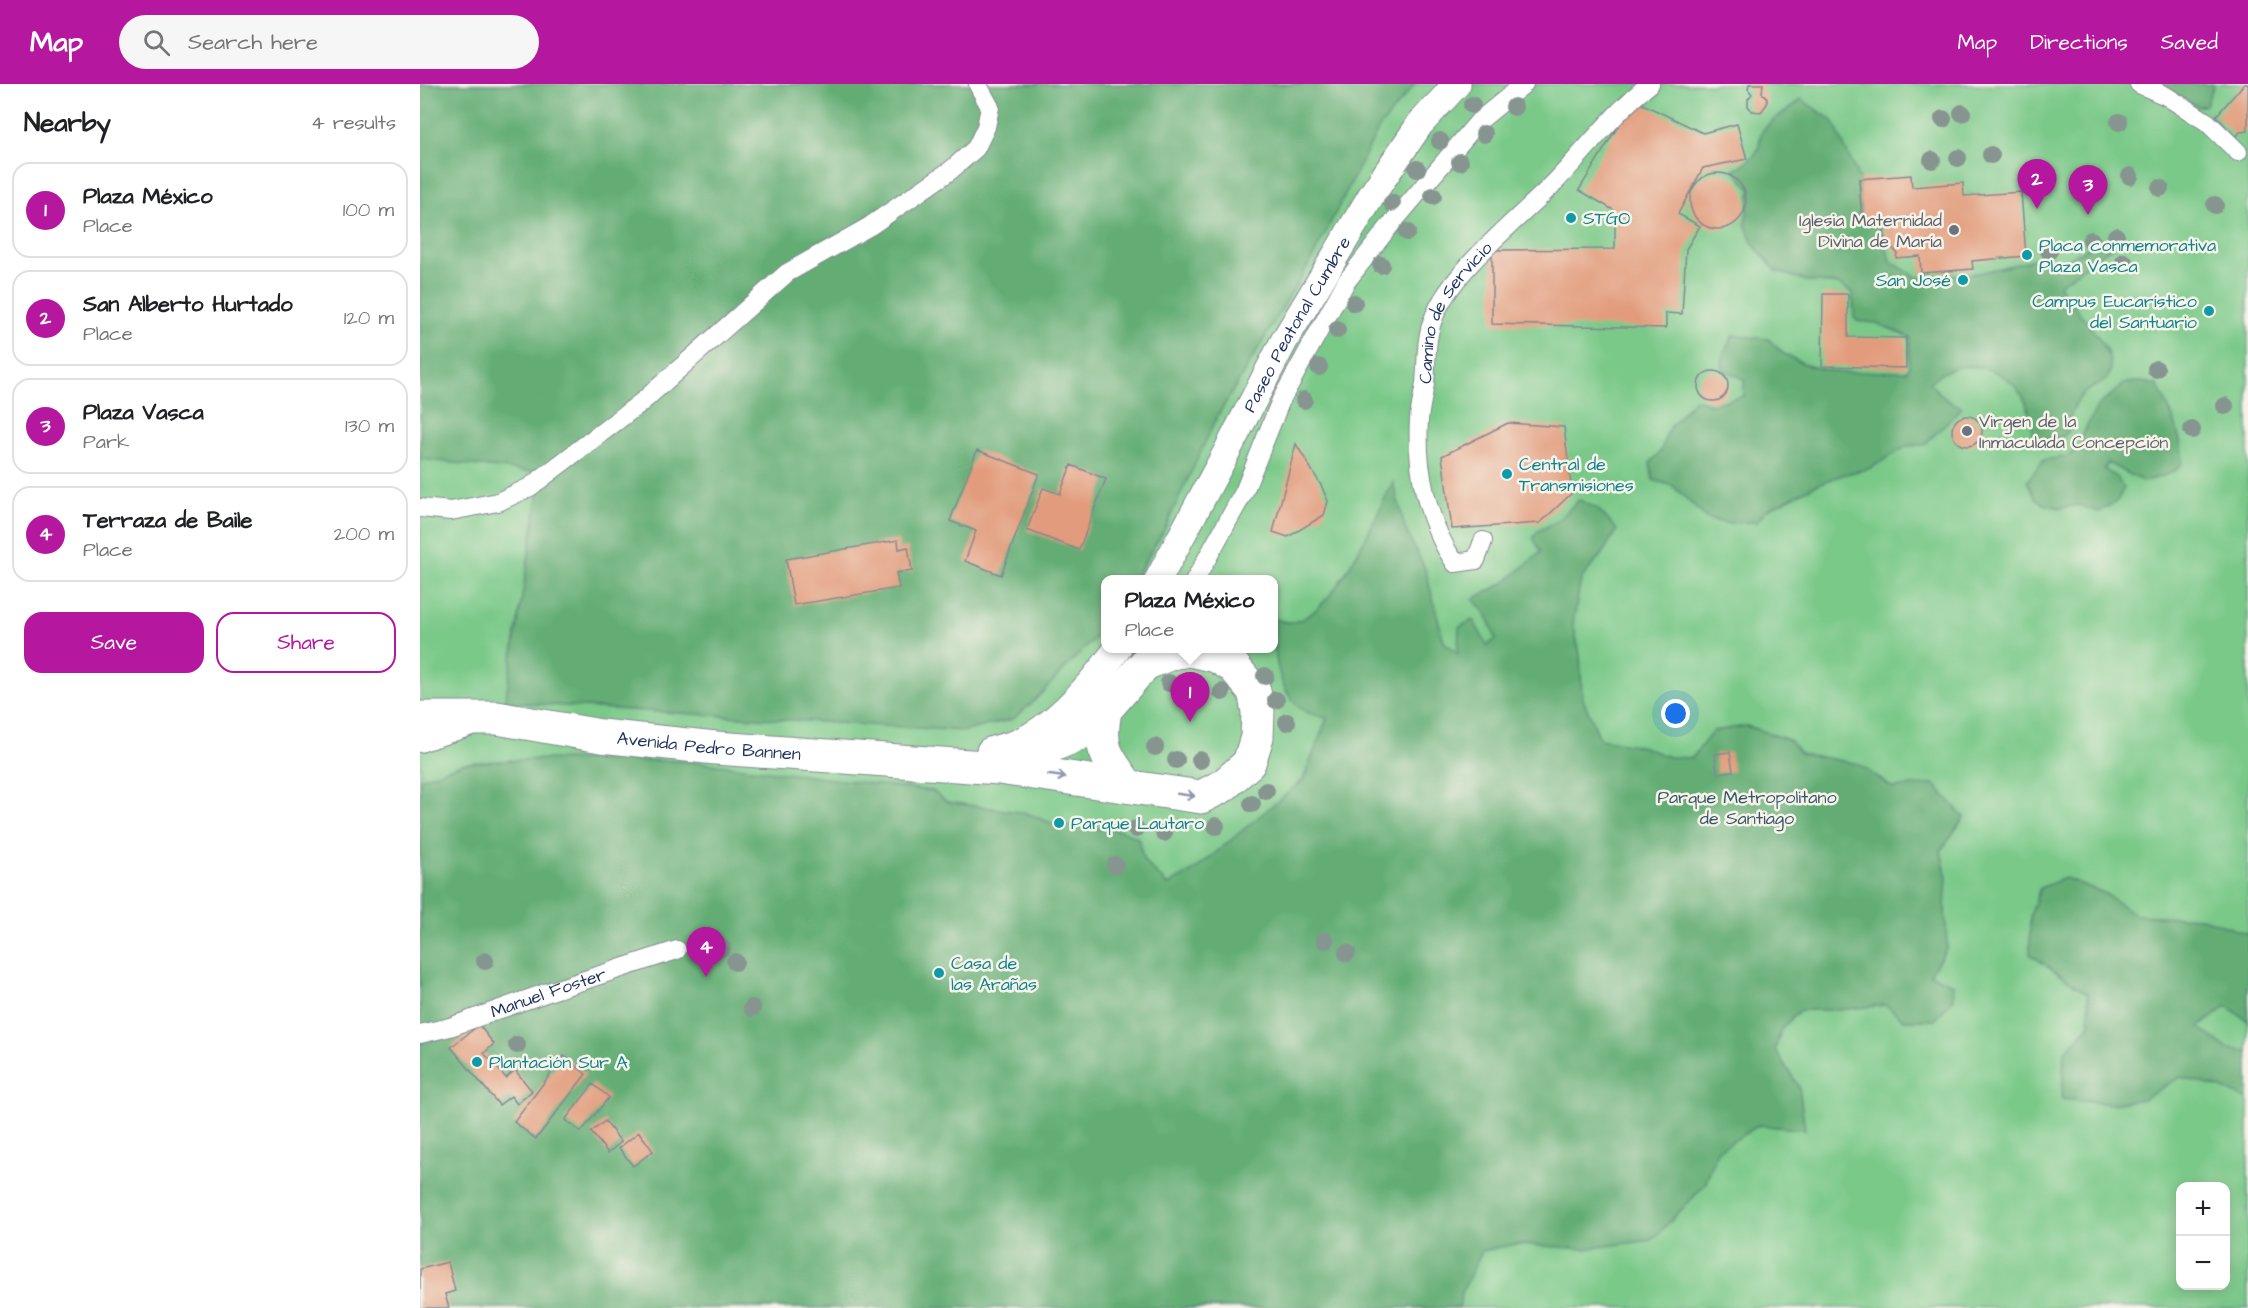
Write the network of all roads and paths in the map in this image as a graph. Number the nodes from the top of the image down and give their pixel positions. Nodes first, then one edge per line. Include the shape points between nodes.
1 (1457, 84) edge
2 (1524, 84) edge
3 (1650, 84) edge
4 (2139, 84) edge
5 (978, 85) edge
6 (2238, 152) dead end
7 (420, 508) edge
8 (1483, 541) dead end
9 (1160, 575) edge
10 (1197, 575) edge
11 (1172, 653) edge
12 (1202, 653) edge
13 (1139, 654) edge
14 (1105, 710) junction
15 (420, 718) edge
16 (496, 718) junction
17 (420, 743) edge
18 (994, 760) junction
19 (1128, 786) junction
20 (677, 950) dead end
21 (420, 1034) edge

1 - 9 street, Paseo Peatonal Cumbre via 1420,124 1373,193 1284,341
2 - 10 lane via 1479,121 1346,282 1281,400 1244,492
3 - 8 lane, Camino de Servicio via 1627,102 1546,192 1473,260 1434,315 1427,338 1419,420 1419,472 1431,512 1455,563 1476,560
4 - 6 lane via 2207,122
5 - 7 lane via 990,106 986,127 976,148 951,170 870,226 787,273 643,401 530,487 498,502 451,511
11 -> 13 street, Avenida Pedro Bannen
19 -> 12 street, Avenida Pedro Bannen via 1201,797 1223,786 1249,763 1257,737 1254,691 1234,667
13 - 14 street, Avenida Pedro Bannen
13 - 18 street via 1091,685 1054,719
14 - 18 street, Avenida Pedro Bannen via 1077,735
14 - 19 street via 1101,732 1106,755
15 - 16 street, Avenida Pedro Bannen
16 - 17 lane
16 - 18 street, Avenida Pedro Bannen via 601,736 716,748
18 -> 19 street, Avenida Pedro Bannen
20 - 21 lane, Manuel Foster

